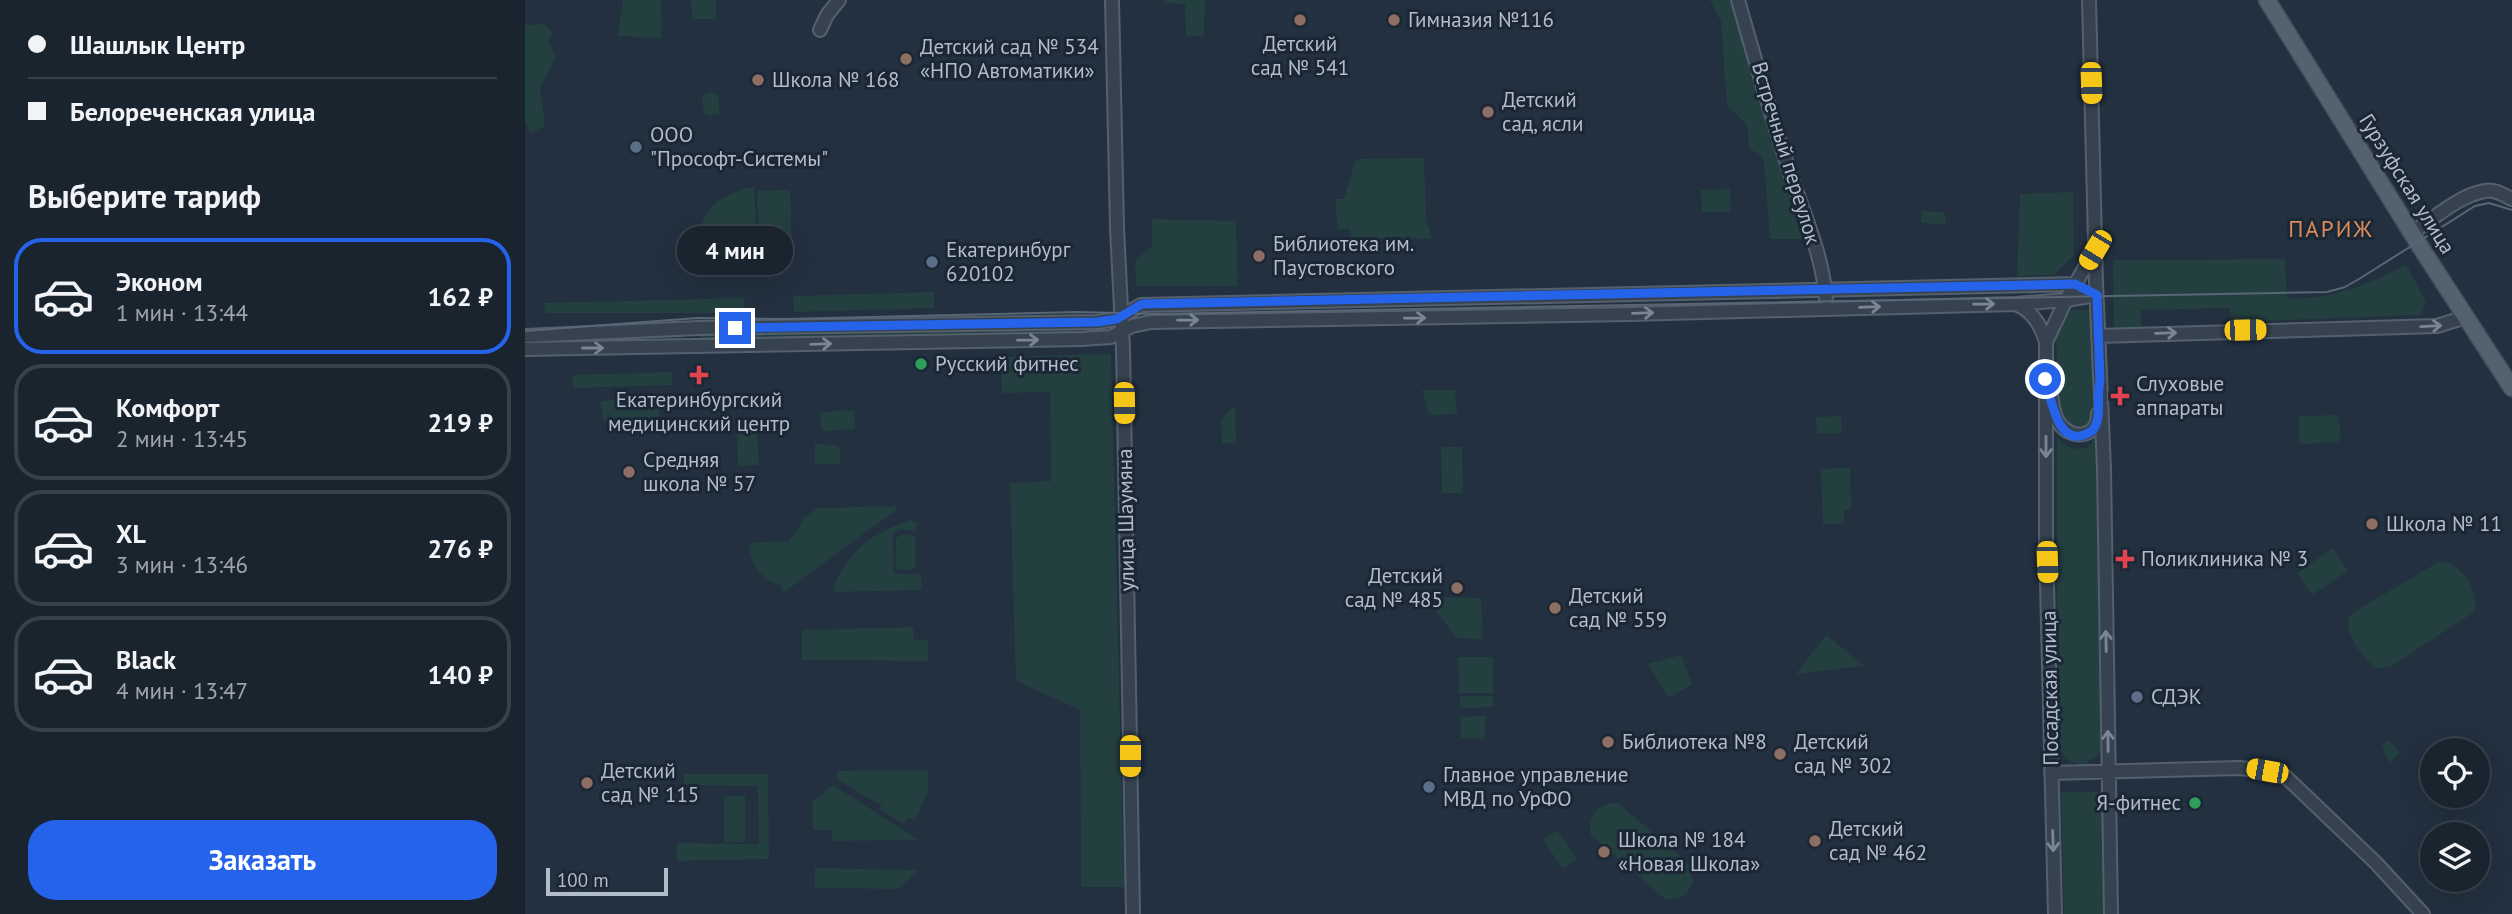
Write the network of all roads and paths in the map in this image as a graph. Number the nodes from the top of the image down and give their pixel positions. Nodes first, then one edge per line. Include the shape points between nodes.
1 (839, 0) edge
2 (1112, 0) edge
3 (1738, 0) edge
4 (2089, 0) edge
5 (2267, 0) edge
6 (820, 30) dead end
7 (2512, 199) edge
8 (2411, 233) junction
9 (2095, 250) junction
10 (2075, 284) junction
11 (1825, 291) junction
12 (2097, 295) junction
13 (2066, 300) junction
14 (2015, 304) junction
15 (1826, 308) junction
16 (1121, 317) junction
17 (2466, 317) junction
18 (1122, 331) junction
19 (525, 336) edge
20 (2098, 336) junction
21 (2046, 342) junction
22 (525, 349) edge
23 (2045, 379) junction
24 (2100, 381) junction
25 (2512, 388) edge
26 (2109, 772) junction
27 (2051, 773) junction
28 (1133, 914) edge
29 (2055, 914) edge
30 (2111, 914) edge
31 (2423, 914) edge

1 - 6 street
2 - 16 street, улица Шаумяна
3 - 11 street, Встречный переулок via 1814,241
4 - 9 street, Посадская улица
5 - 8 main road, Гурзуфская улица
7 - 8 street via 2486,191 2465,198
8 - 17 main road, Гурзуфская улица
9 - 10 street, Посадская улица
9 - 12 street, Посадская улица
10 - 11 street
10 - 12 street
10 - 13 street, Посадская улица
11 - 15 street, Встречный переулок
11 - 16 street via 1142,304
12 - 13 street
12 - 20 street, Посадская улица
13 - 14 street
13 - 21 street, Посадская улица
15 -> 14 street
14 - 21 street via 2034,316
18 -> 15 street via 1142,323 1189,320
16 - 18 street, улица Шаумяна
16 - 19 street via 1098,322 698,328
20 -> 17 street via 2437,326
17 - 25 main road, Гурзуфская улица
22 -> 18 street via 1081,339 1111,337
18 - 28 street, улица Шаумяна
20 - 24 street, Посадская улица
21 - 23 street, Посадская улица
23 - 24 street, Посадская улица via 2056,417 2065,430 2076,435 2088,434 2096,427
23 -> 27 street, Посадская улица
26 -> 24 street, Посадская улица
26 - 27 street
26 - 30 street, Посадская улица
26 - 31 street via 2239,768 2285,776
27 -> 29 street, Посадская улица

